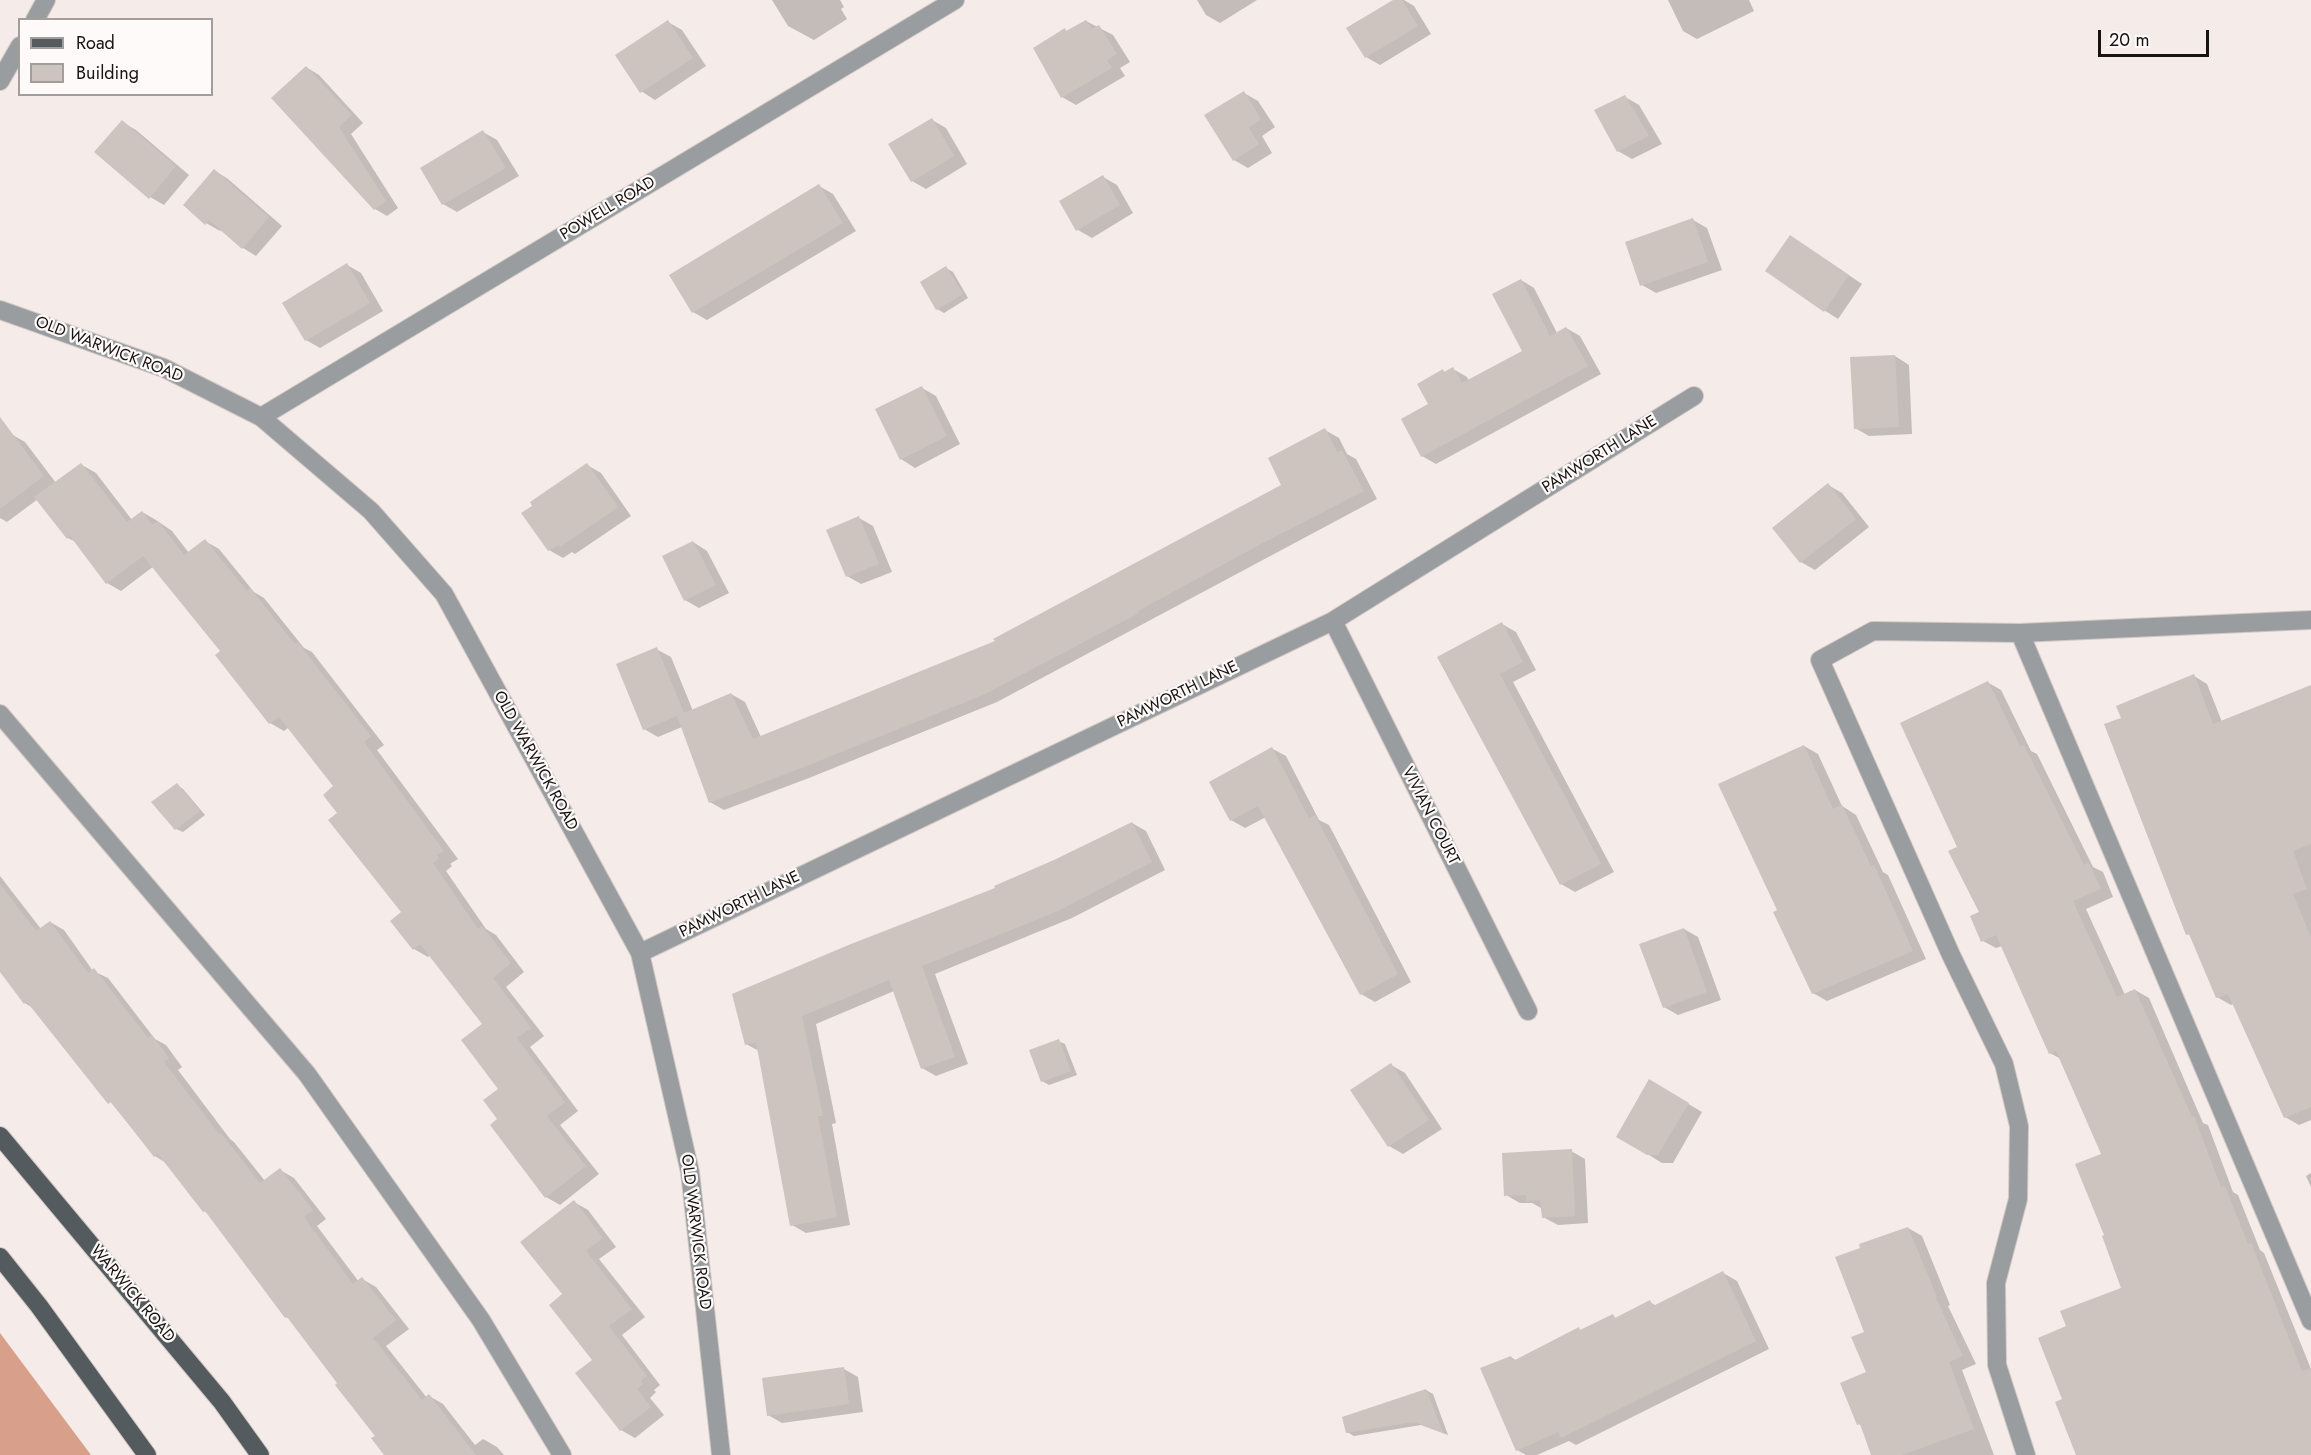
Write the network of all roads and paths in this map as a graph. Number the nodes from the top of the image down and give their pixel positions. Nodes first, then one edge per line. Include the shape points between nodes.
1 (46, 0) edge
2 (955, 0) edge
3 (36, 18) edge
4 (18, 50) edge
5 (0, 81) edge
6 (0, 310) edge
7 (1694, 396) dead end
8 (261, 417) junction
9 (2311, 620) edge
10 (1332, 621) junction
11 (2020, 633) junction
12 (0, 714) edge
13 (640, 952) junction
14 (1528, 1011) dead end
15 (0, 1136) edge
16 (0, 1257) edge
17 (2311, 1321) edge
18 (147, 1455) edge
19 (260, 1455) edge
20 (562, 1455) edge
21 (721, 1455) edge
22 (2026, 1455) edge

1 - 3 street
2 - 8 street, POWELL ROAD
4 - 5 street
6 - 8 street, OLD WARWICK ROAD via 164,368
7 - 10 street, PAMWORTH LANE
8 - 13 street, OLD WARWICK ROAD via 371,511 444,594
9 - 11 street
10 - 13 street, PAMWORTH LANE
10 - 14 street, VIVIAN COURT
11 - 17 street
11 - 22 street via 1873,631 1820,660 1951,955 2004,1064 2019,1126 2018,1199 1996,1284 1997,1365
12 - 20 street via 307,1074 481,1320
13 - 21 street, OLD WARWICK ROAD via 690,1172
15 - 19 main road, WARWICK ROAD via 222,1402
16 - 18 main road

